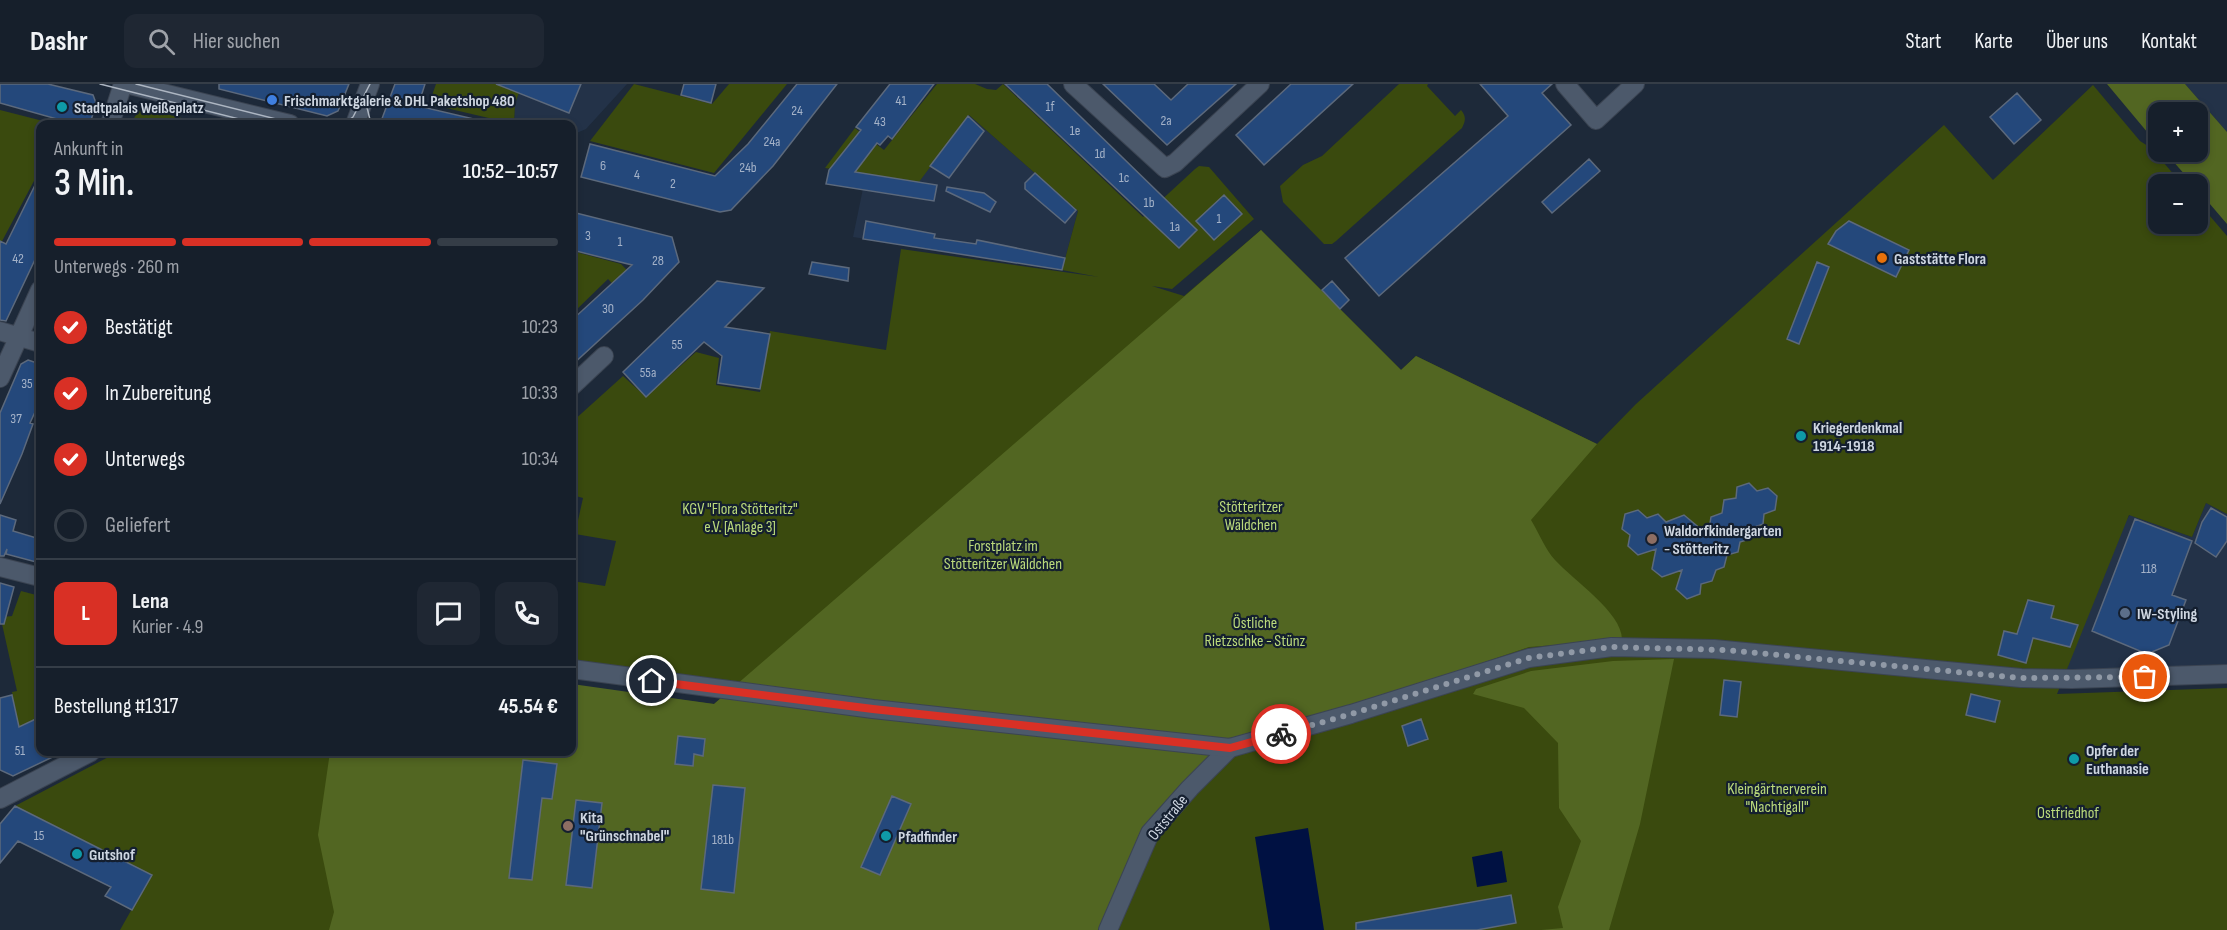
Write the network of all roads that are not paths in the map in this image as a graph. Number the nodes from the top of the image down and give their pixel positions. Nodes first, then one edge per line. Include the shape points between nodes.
1 (125, 84) edge
2 (370, 84) edge
3 (1073, 84) edge
4 (1260, 84) edge
5 (1565, 84) edge
6 (1635, 84) edge
7 (112, 120) edge
8 (274, 120) edge
9 (356, 120) edge
10 (36, 299) edge
11 (0, 332) edge
12 (18, 337) junction
13 (36, 342) edge
14 (604, 356) dead end
15 (0, 378) edge
16 (576, 382) edge
17 (0, 567) edge
18 (36, 576) edge
19 (576, 670) edge
20 (2227, 674) edge
21 (1230, 748) junction
22 (83, 756) edge
23 (0, 799) edge
24 (1108, 930) edge

1 - 7 street
1 - 8 street
2 - 9 street
3 - 4 street via 1165,168
5 - 6 street via 1596,120
10 - 12 street
11 - 12 street
12 - 13 street
12 - 15 street
14 - 16 street
17 - 18 street
19 - 21 street, Oststraße via 851,706
20 - 21 street, Oststraße via 2021,678 1725,650 1612,647 1529,658
21 - 24 street, Oststraße via 1150,833
22 - 23 street

